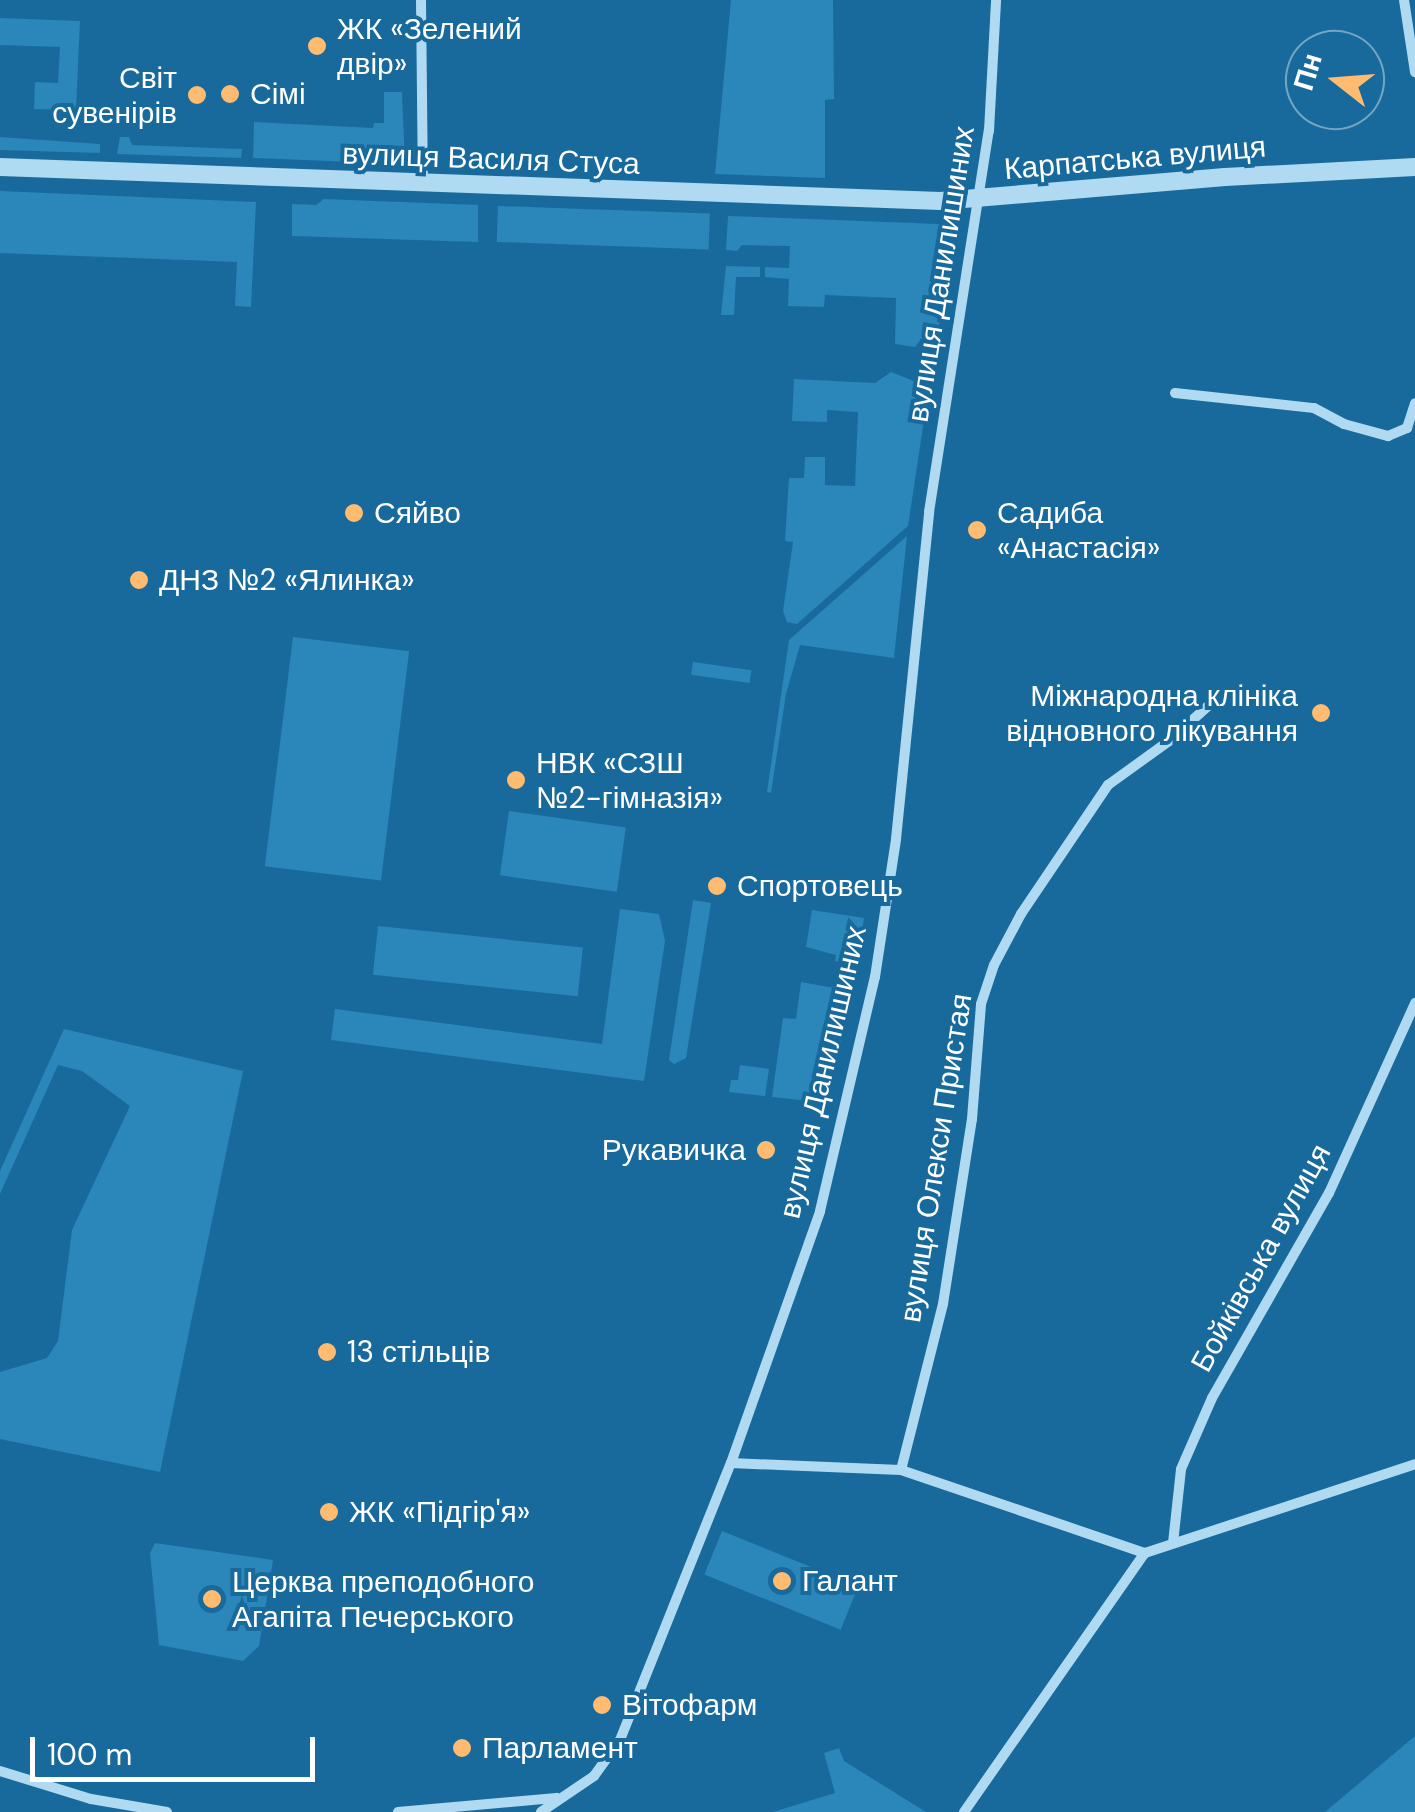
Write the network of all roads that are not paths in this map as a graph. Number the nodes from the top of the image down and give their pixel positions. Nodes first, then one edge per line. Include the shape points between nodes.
1 (421, 0) edge
2 (996, 0) edge
3 (1404, 0) edge
4 (1415, 72) edge
5 (0, 167) edge
6 (1415, 167) edge
7 (423, 182) junction
8 (979, 199) junction
9 (1175, 393) dead end
10 (1415, 403) edge
11 (1218, 696) dead end
12 (1415, 1003) edge
13 (731, 1462) junction
14 (1415, 1464) edge
15 (900, 1470) junction
16 (1172, 1544) junction
17 (1145, 1552) junction
18 (0, 1771) edge
19 (556, 1798) junction
20 (167, 1812) edge
21 (398, 1812) edge
22 (542, 1812) edge
23 (964, 1812) edge

1 - 7 street
2 - 8 street, вулиця Данилишиних via 990,131
3 - 4 street
5 - 7 street, вулиця Василя Стуса
6 - 8 street, Карпатська вулиця
7 - 8 street, вулиця Василя Стуса
8 - 13 street, вулиця Данилишиних via 929,512 875,977 820,1211
9 - 10 street via 1314,408 1388,436 1407,428
11 - 15 street, вулиця Олекси Пристая via 1108,786 994,965 981,1004 972,1119 943,1304
12 - 16 street, Бойківська вулиця via 1329,1193 1212,1398 1180,1469
13 - 15 street
13 - 19 street, вулиця Данилишиних via 620,1740 594,1776
14 - 16 street
15 - 17 street
16 - 17 street
17 - 23 street
18 - 20 street via 91,1799
19 - 21 street
19 - 22 street, вулиця Данилишиних

